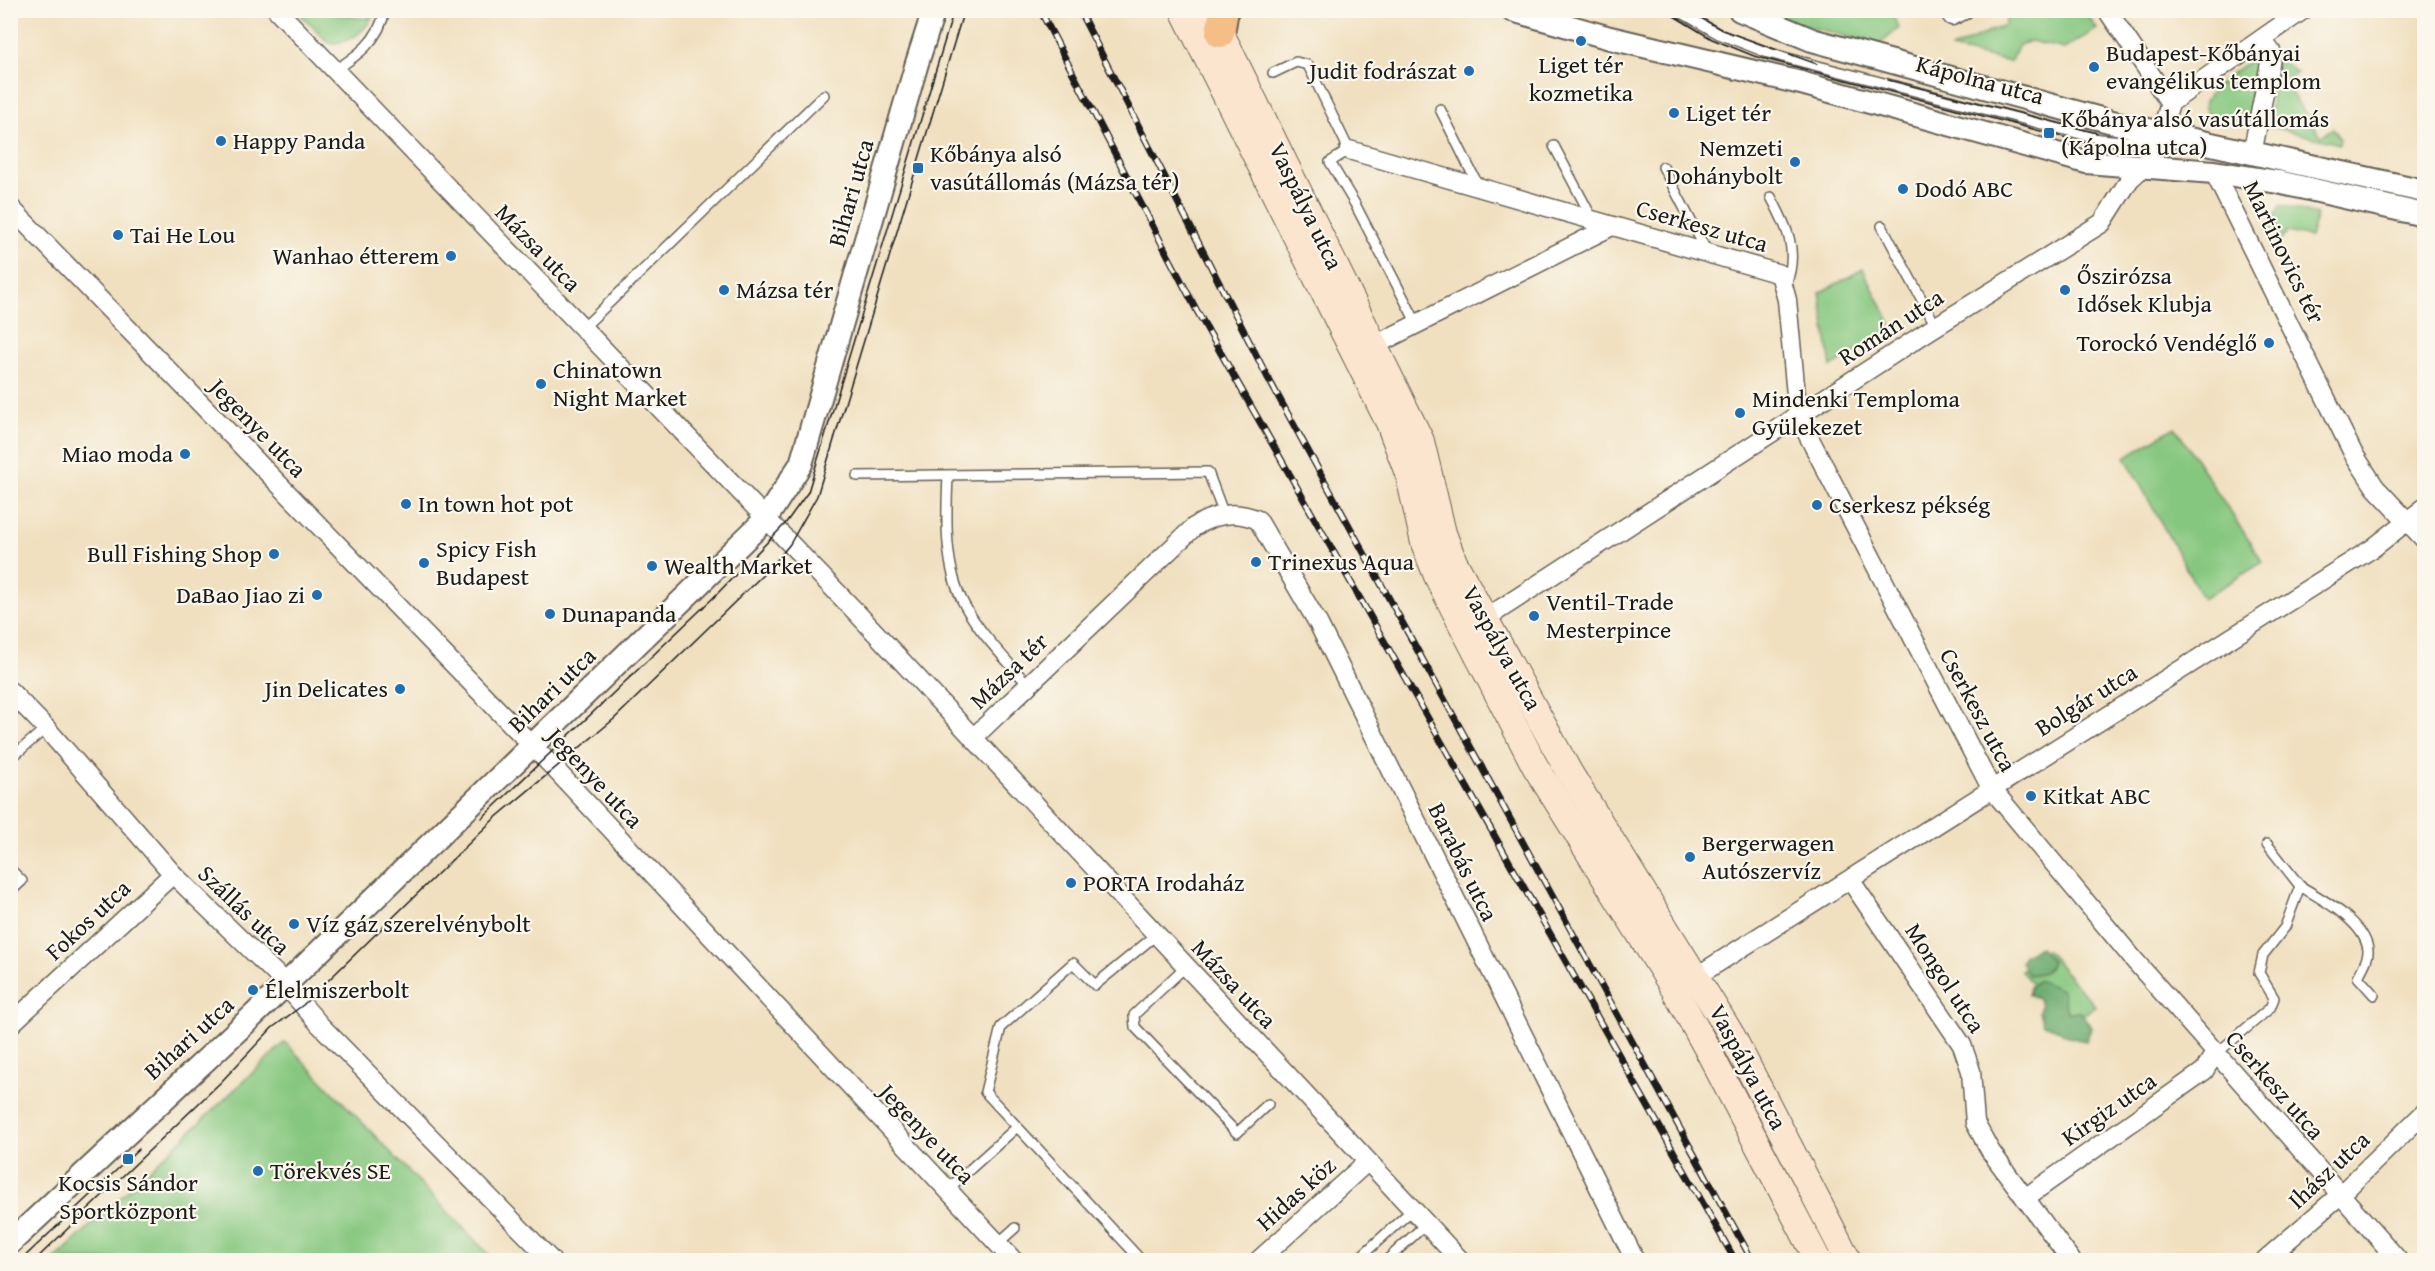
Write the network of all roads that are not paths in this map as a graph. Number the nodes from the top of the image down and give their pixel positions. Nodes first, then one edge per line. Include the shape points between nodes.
1 (277, 10) edge
2 (385, 10) edge
3 (934, 10) edge
4 (1183, 10) edge
5 (1512, 10) edge
6 (1677, 10) edge
7 (1740, 10) edge
8 (2107, 10) edge
9 (2303, 10) edge
10 (1218, 18) edge
11 (2267, 46) junction
12 (334, 71) junction
13 (1273, 73) dead end
14 (824, 95) dead end
15 (2170, 103) junction
16 (1440, 109) dead end
17 (2158, 138) junction
18 (1554, 146) dead end
19 (1349, 150) junction
20 (2252, 154) junction
21 (1663, 167) dead end
22 (2142, 168) junction
23 (2214, 172) junction
24 (1479, 188) junction
25 (2424, 191) edge
26 (1771, 197) dead end
27 (10, 207) edge
28 (2424, 215) edge
29 (1593, 220) junction
30 (1612, 226) junction
31 (1882, 226) dead end
32 (1707, 252) junction
33 (1332, 284) junction
34 (1785, 287) junction
35 (1417, 324) junction
36 (1936, 326) junction
37 (582, 329) junction
38 (1375, 345) junction
39 (1798, 416) junction
40 (857, 476) dead end
41 (948, 476) junction
42 (2424, 508) edge
43 (1224, 515) junction
44 (765, 520) junction
45 (2406, 520) junction
46 (2424, 539) edge
47 (1476, 625) junction
48 (1028, 685) junction
49 (10, 691) edge
50 (46, 728) junction
51 (973, 738) junction
52 (533, 746) junction
53 (10, 759) edge
54 (1991, 788) junction
55 (2267, 844) dead end
56 (10, 869) edge
57 (172, 874) junction
58 (1851, 880) junction
59 (1640, 885) junction
60 (2300, 886) junction
61 (10, 892) edge
62 (1618, 899) junction
63 (1156, 935) junction
64 (1185, 967) junction
65 (1697, 976) junction
66 (285, 984) junction
67 (1674, 989) junction
68 (2374, 995) dead end
69 (10, 1025) edge
70 (2215, 1054) junction
71 (1268, 1104) dead end
72 (2424, 1113) edge
73 (1017, 1127) junction
74 (1366, 1162) junction
75 (947, 1190) junction
76 (2340, 1195) junction
77 (2025, 1198) junction
78 (1412, 1210) junction
79 (1426, 1224) junction
80 (1015, 1228) dead end
81 (10, 1243) edge
82 (997, 1244) junction
83 (551, 1260) edge
84 (1013, 1260) edge
85 (1141, 1260) edge
86 (1259, 1260) edge
87 (1357, 1260) edge
88 (1387, 1260) edge
89 (1460, 1260) edge
90 (1635, 1260) edge
91 (1818, 1260) edge
92 (1848, 1260) edge
93 (2071, 1260) edge
94 (2265, 1260) edge
95 (2398, 1260) edge

1 - 12 street, Mázsa utca
2 - 12 lane via 372,41
3 - 44 street, Bihari utca via 801,464
4 - 33 main road, Vaspálya utca
5 - 22 street, Kápolna utca via 1610,38 1801,83 2086,162
6 - 17 lane, Kápolna utca via 1719,34 1768,53 2100,139
7 - 17 street, Kápolna utca via 1812,40
8 - 15 street
9 - 11 street
10 - 33 main road, Vaspálya utca
11 - 15 street
11 - 20 street
12 - 37 street, Mázsa utca
13 - 19 lane via 1296,62 1308,65
14 - 37 lane
15 - 17 street, Román utca
16 - 24 lane
17 - 20 street, Kápolna utca
17 - 22 street, Román utca
18 - 29 lane
19 - 24 street, Cserkesz utca
19 - 35 lane via 1330,162 1356,204
20 - 25 street, Martinovics tér
21 - 32 lane
22 - 23 street, Kápolna utca
22 - 36 street, Román utca via 2130,179 2102,223
23 - 28 street, Martinovics tér via 2278,182
23 - 45 street, Martinovics tér via 2353,453 2375,487
24 - 29 street, Cserkesz utca
26 - 34 lane via 1789,230 1792,248 1791,273
27 - 52 street, Jegenye utca
29 - 30 street, Cserkesz utca
30 - 32 street, Cserkesz utca
30 - 35 street, Cserkesz utca
31 - 36 lane
32 - 34 street, Cserkesz utca via 1780,274
33 - 38 main road, Vaspálya utca
33 - 47 main road, Vaspálya utca via 1409,476 1424,543 1437,576
34 - 39 street, Cserkesz utca
35 - 38 street, Cserkesz utca
36 - 39 street, Román utca
37 - 44 street, Mázsa utca
38 - 47 main road, Vaspálya utca via 1421,441 1443,533
39 - 47 street, Román utca
39 - 54 street, Cserkesz utca
40 - 41 lane
41 - 43 lane via 1208,472
41 - 48 lane via 946,504 955,584 973,619
42 - 45 street
43 - 48 street, Mázsa tér via 1208,518 1194,527
43 - 90 street, Barabás utca via 1244,513 1258,520 1317,623
44 - 51 street, Mázsa tér
44 - 52 street, Bihari utca
45 - 46 street, Martinovics tér
45 - 54 street, Bolgár utca via 2373,548
47 - 59 main road, Vaspálya utca
47 - 62 main road, Vaspálya utca via 1535,766
48 - 51 street, Mázsa tér
49 - 50 street, Szállás utca
50 - 53 lane
50 - 57 street, Szállás utca
51 - 63 street, Mázsa utca
52 - 66 street, Bihari utca
52 - 75 street, Jegenye utca
54 - 58 street, Bolgár utca
54 - 70 street, Cserkesz utca
55 - 60 lane
56 - 61 lane via 22,881
57 - 66 street, Szállás utca
57 - 69 street, Fokos utca
58 - 65 street, Bolgár utca
58 - 77 street, Mongol utca via 1962,1045 1971,1071 1975,1123
59 - 62 main road
59 - 65 main road, Vaspálya utca
60 - 68 lane via 2338,908 2366,940 2369,953 2358,977
60 - 70 lane via 2285,927 2263,954 2259,973 2274,998 2270,1008
62 - 67 main road, Vaspálya utca
63 - 64 street, Mázsa utca
63 - 73 lane via 1095,985 1073,963 1001,1027 985,1092
64 - 71 lane via 1134,1016 1135,1027 1237,1133
64 - 74 street, Mázsa utca
65 - 67 main road
65 - 92 main road, Vaspálya utca
66 - 81 street, Bihari utca
66 - 83 street, Szállás utca
67 - 91 main road, Vaspálya utca
70 - 76 street, Cserkesz utca
70 - 77 street, Kirgiz utca via 2204,1071
72 - 76 street, Ihász utca
73 - 75 lane
73 - 85 lane
74 - 78 street, Mázsa utca
74 - 86 street, Hidas köz
75 - 82 street, Jegenye utca
76 - 94 street, Ihász utca
76 - 95 street, Cserkesz utca
77 - 93 street, Mongol utca
78 - 79 street, Mázsa utca
78 - 87 lane
79 - 88 lane
79 - 89 street, Mázsa utca
80 - 82 lane
82 - 84 street, Jegenye utca

